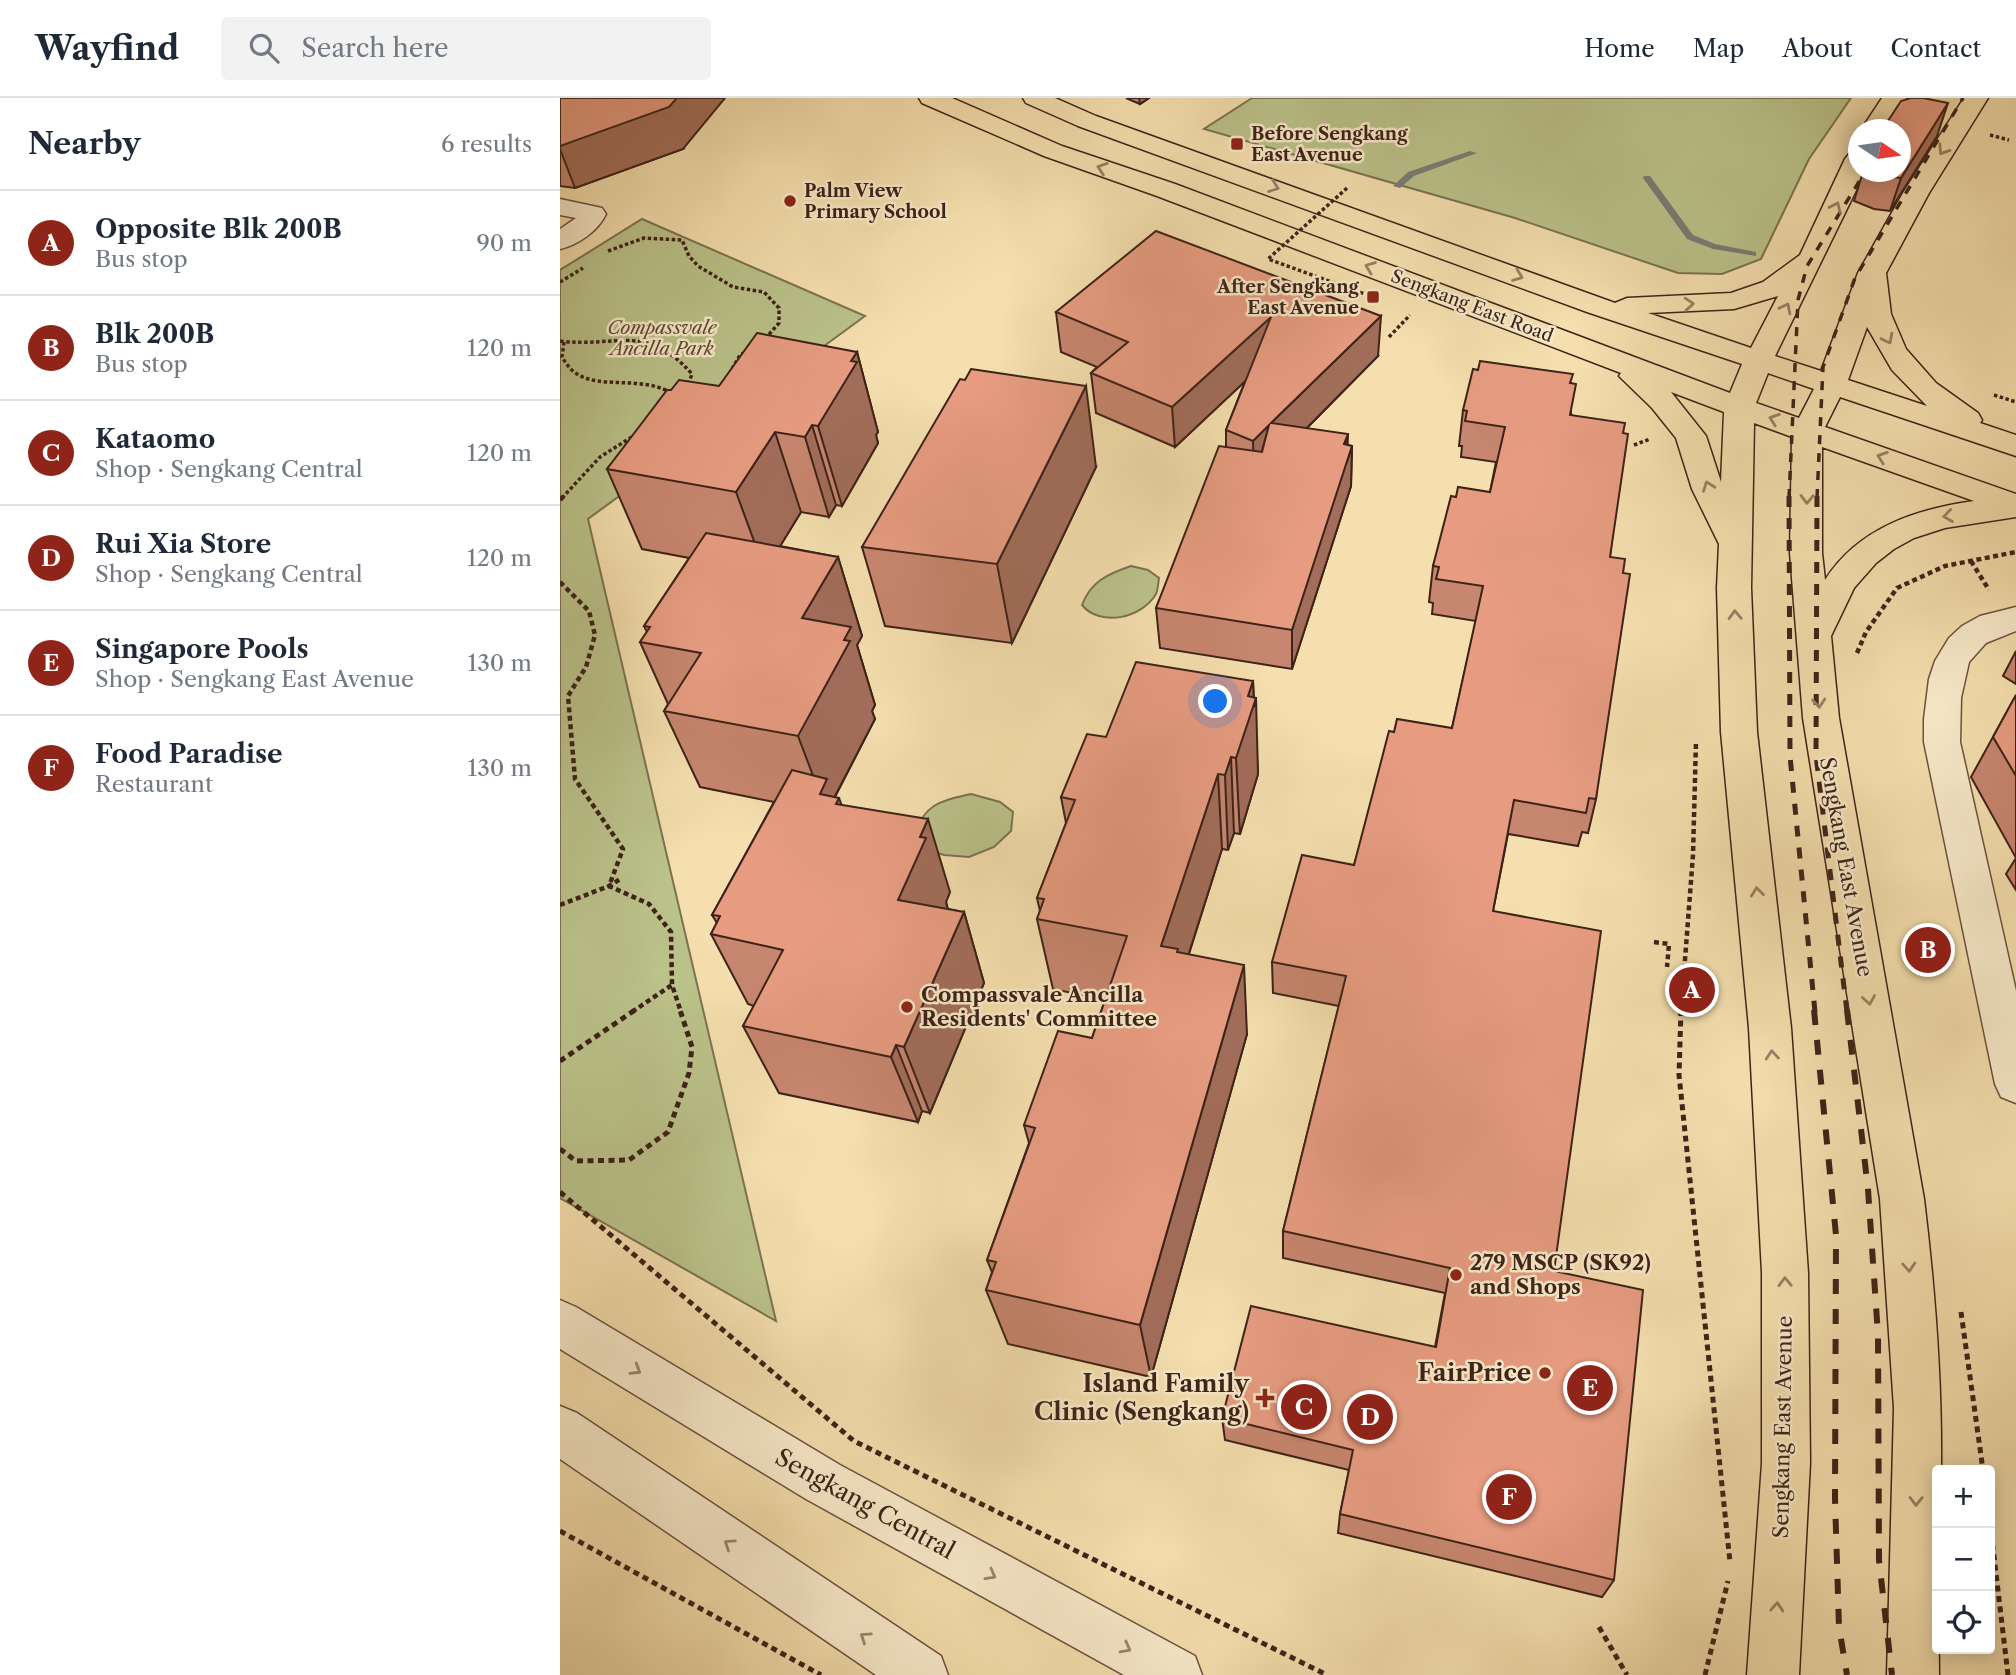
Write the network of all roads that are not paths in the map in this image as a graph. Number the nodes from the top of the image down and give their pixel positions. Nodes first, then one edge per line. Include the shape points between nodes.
1 (931, 98) edge
2 (1035, 98) edge
3 (1894, 98) edge
4 (1976, 98) edge
5 (1880, 119) edge
6 (1848, 180) edge
7 (560, 207) edge
8 (560, 241) edge
9 (1813, 255) junction
10 (1872, 273) junction
11 (1597, 306) junction
12 (1758, 360) junction
13 (1617, 361) junction
14 (1830, 385) junction
15 (1739, 408) junction
16 (1808, 431) junction
17 (2011, 445) edge
18 (2016, 505) edge
19 (1736, 547) junction
20 (2016, 619) edge
21 (1814, 635) junction
22 (2016, 1084) edge
23 (560, 1323) edge
24 (560, 1430) edge
25 (922, 1675) edge
26 (1176, 1675) edge
27 (1773, 1675) edge
28 (1913, 1675) edge

13 -> 1 main road, Sengkang East Road via 1053,151
2 -> 11 main road via 1087,121
3 - 5 main road
4 -> 10 main road, Sengkang East Avenue
9 -> 6 main road, Sengkang East Avenue
7 - 8 street via 593,214 589,222
11 -> 9 main road via 1734,301 1773,288
12 -> 9 main road, Sengkang East Avenue
10 - 14 main road, Sengkang East Avenue
10 -> 17 main road via 1878,319 1900,362 1943,405
11 - 12 main road
12 - 14 main road
12 - 15 main road, Sengkang East Avenue
13 - 15 main road, Sengkang East Road
19 -> 13 main road via 1708,489 1691,436 1663,401
14 - 16 main road, Sengkang East Avenue
14 - 17 main road
16 -> 15 main road, Sengkang East Road
15 - 19 main road, Sengkang East Avenue
18 -> 16 main road, Sengkang East Road
16 -> 21 main road, Sengkang East Avenue via 1806,553
18 -> 21 main road via 1934,518 1886,537 1847,573
27 -> 19 main road, Sengkang East Avenue via 1786,1463 1785,1273 1770,1028 1738,732
20 - 22 street via 1987,625 1963,640 1949,663 1942,708 1942,742
21 -> 28 main road, Sengkang East Avenue via 1821,718 1909,1263 1918,1408
23 -> 26 street, Sengkang Central via 824,1482
25 -> 24 street

